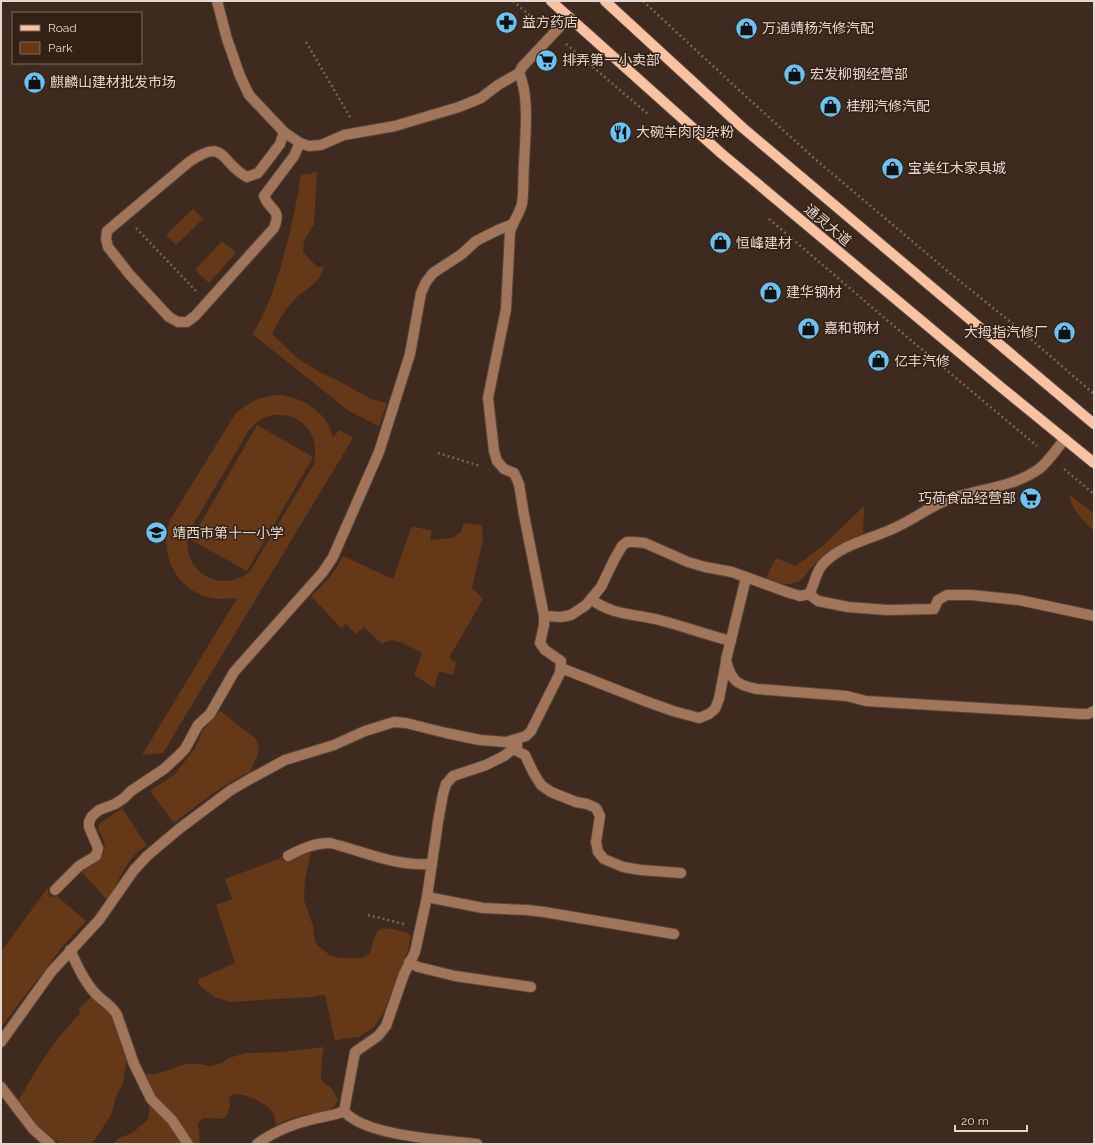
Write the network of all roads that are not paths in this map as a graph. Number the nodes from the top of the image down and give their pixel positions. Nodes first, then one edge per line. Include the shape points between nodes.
1 (216, 1) edge
2 (551, 1) edge
3 (605, 1) edge
4 (569, 17) junction
5 (519, 73) junction
6 (284, 132) junction
7 (300, 143) junction
8 (512, 224) junction
9 (1094, 424) edge
10 (1065, 439) junction
11 (1094, 463) edge
12 (746, 578) junction
13 (809, 594) junction
14 (592, 599) junction
15 (544, 616) junction
16 (1094, 616) edge
17 (731, 641) junction
18 (726, 660) junction
19 (561, 668) junction
20 (1094, 711) edge
21 (517, 743) junction
22 (288, 856) dead end
23 (432, 864) junction
24 (681, 873) dead end
25 (55, 890) dead end
26 (427, 897) junction
27 (674, 934) dead end
28 (70, 950) junction
29 (409, 962) junction
30 (531, 987) dead end
31 (1, 1042) edge
32 (1, 1087) edge
33 (344, 1111) junction
34 (50, 1144) edge
35 (188, 1144) edge
36 (257, 1144) edge
37 (477, 1144) edge

1 - 6 street via 227,39 249,95
2 - 4 main road, 通灵大道
3 - 9 main road, 通灵大道 via 743,128
4 - 5 street
4 - 10 main road, 通灵大道 via 722,154
5 - 7 street via 481,98 459,107 395,126 344,135 321,145 309,146
5 - 8 street via 525,100 524,192 518,214
6 - 7 street
6 - 7 street via 280,144 258,173 247,177 239,173 223,154 211,150 201,153 107,231 108,247 169,317 178,322 187,322 195,316 274,228 278,220 276,211 266,204 264,196 294,156
8 - 15 street via 508,247 506,309 488,398 491,436 497,461 504,469 514,474 519,484
8 - 25 street via 476,241 462,254 433,273 426,282 421,293 410,354 379,452 336,551 323,572 234,672 210,714 198,725 185,749 164,769 124,798 92,816 89,827 98,848 96,856 80,866
10 - 11 main road, 通灵大道
10 - 13 street via 1040,468 1021,479 945,501 890,530 840,551 819,569
12 - 13 street via 800,596
12 - 14 street via 732,572 688,562 645,543 627,542 618,551 601,587
12 - 17 street
13 - 16 street via 818,602 869,610 934,609 938,600 947,595 990,596
14 - 15 street via 571,615
14 - 17 street via 600,606 613,611 650,618
15 - 19 street via 540,643 545,650 561,661
17 - 18 street
18 - 19 street via 715,709 699,718 645,701
18 - 20 street via 734,680 743,686 757,689 939,706 1080,714
19 - 21 street via 531,731
21 - 23 street via 504,756 453,776 446,784
21 - 24 street via 517,751 525,755 541,784 550,792 596,808 600,816 596,842 598,852 604,859 623,867
21 - 28 street via 480,740 394,722 285,760 231,790 147,856 99,920
22 - 23 street via 312,845 330,843 389,860 419,865
23 - 26 street
26 - 27 street via 483,908 544,912
26 - 29 street via 415,952
28 - 31 street
28 - 35 street via 94,993 107,1002 117,1015 134,1064 151,1099 172,1120
29 - 30 street via 418,967 455,976
29 - 33 street via 386,1026 378,1036 355,1052
32 - 34 street via 33,1130
33 - 36 street via 299,1123 269,1135
33 - 37 street via 349,1117 376,1129

